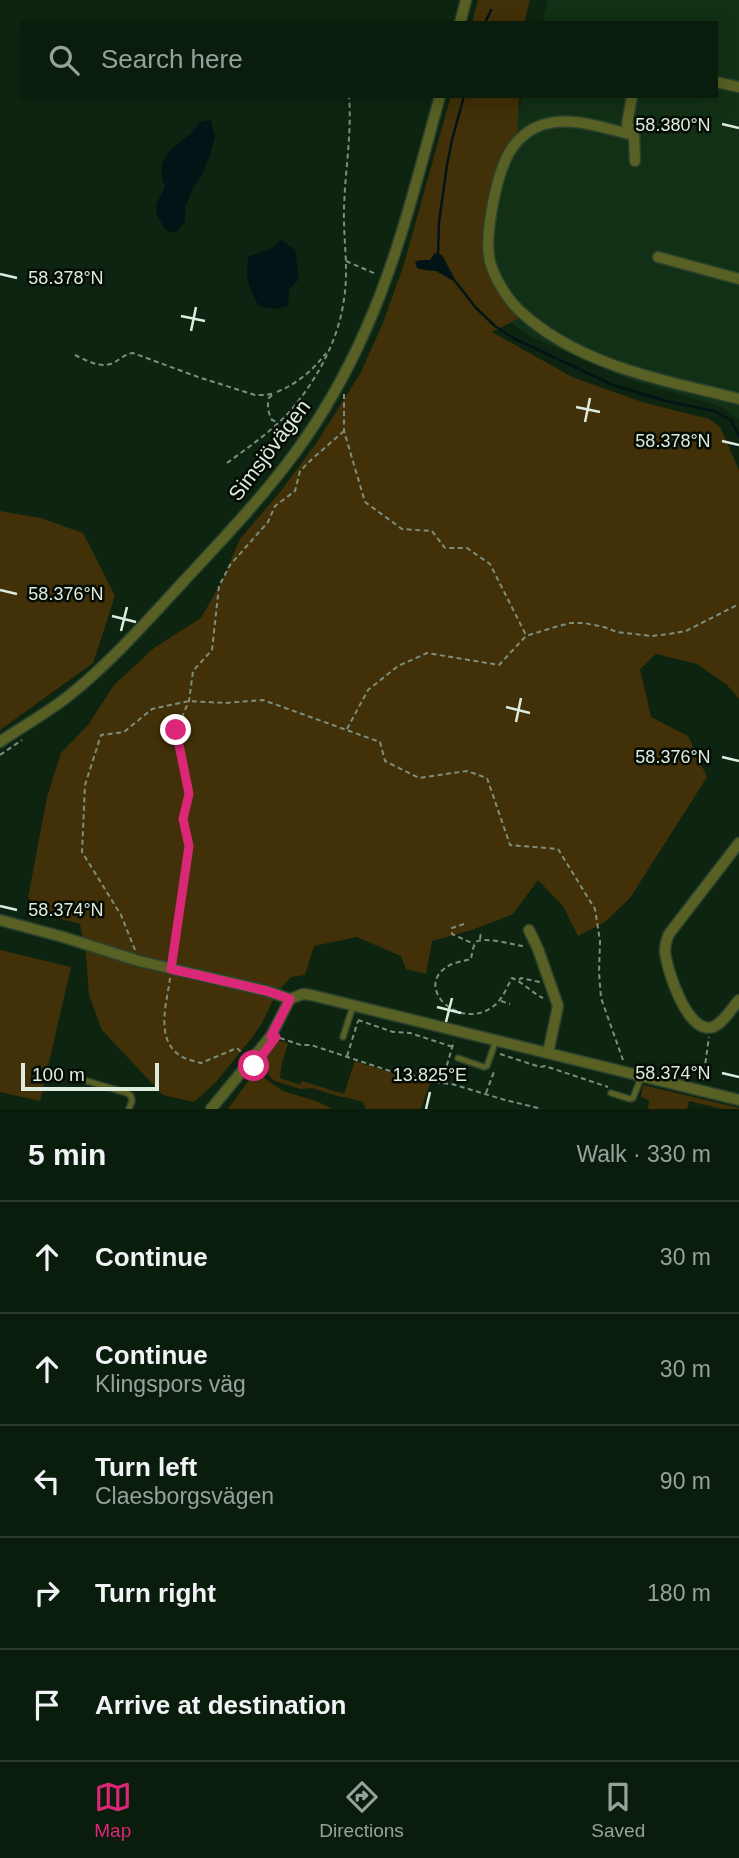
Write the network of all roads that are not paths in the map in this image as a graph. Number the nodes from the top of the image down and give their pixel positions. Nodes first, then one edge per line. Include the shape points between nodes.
1 (466, 0) edge
2 (461, 21) edge
3 (718, 82) edge
4 (739, 87) edge
5 (439, 98) edge
6 (632, 98) edge
7 (634, 135) junction
8 (635, 161) dead end
9 (658, 257) dead end
10 (739, 279) edge
11 (739, 399) edge
12 (0, 742) edge
13 (739, 843) edge
14 (0, 920) edge
15 (529, 930) dead end
16 (290, 999) junction
17 (739, 1000) edge
18 (356, 1007) junction
19 (343, 1037) dead end
20 (495, 1045) junction
21 (548, 1053) junction
22 (458, 1058) dead end
23 (642, 1075) junction
24 (87, 1081) dead end
25 (611, 1093) road end
26 (739, 1100) edge
27 (129, 1109) edge
28 (211, 1109) edge

1 - 2 street
3 - 4 street
5 - 12 street, Simsjövägen via 387,279 334,394 295,453 93,676
6 - 7 street via 627,124
7 - 8 street
7 - 11 street via 556,122 520,138 509,152 497,187 491,213 490,262 518,309 543,331 572,347 626,370
9 - 10 street
13 - 17 street via 669,934 665,951 681,1002 699,1024 715,1026
14 - 16 street
15 - 21 street via 557,1004
16 - 18 street via 303,994
16 - 28 street via 271,1036
18 - 19 lane
18 - 20 street
20 - 21 street
20 - 22 lane via 484,1067
21 - 23 street
23 - 25 lane via 633,1098
23 - 26 street
24 - 27 lane via 127,1093 132,1101

